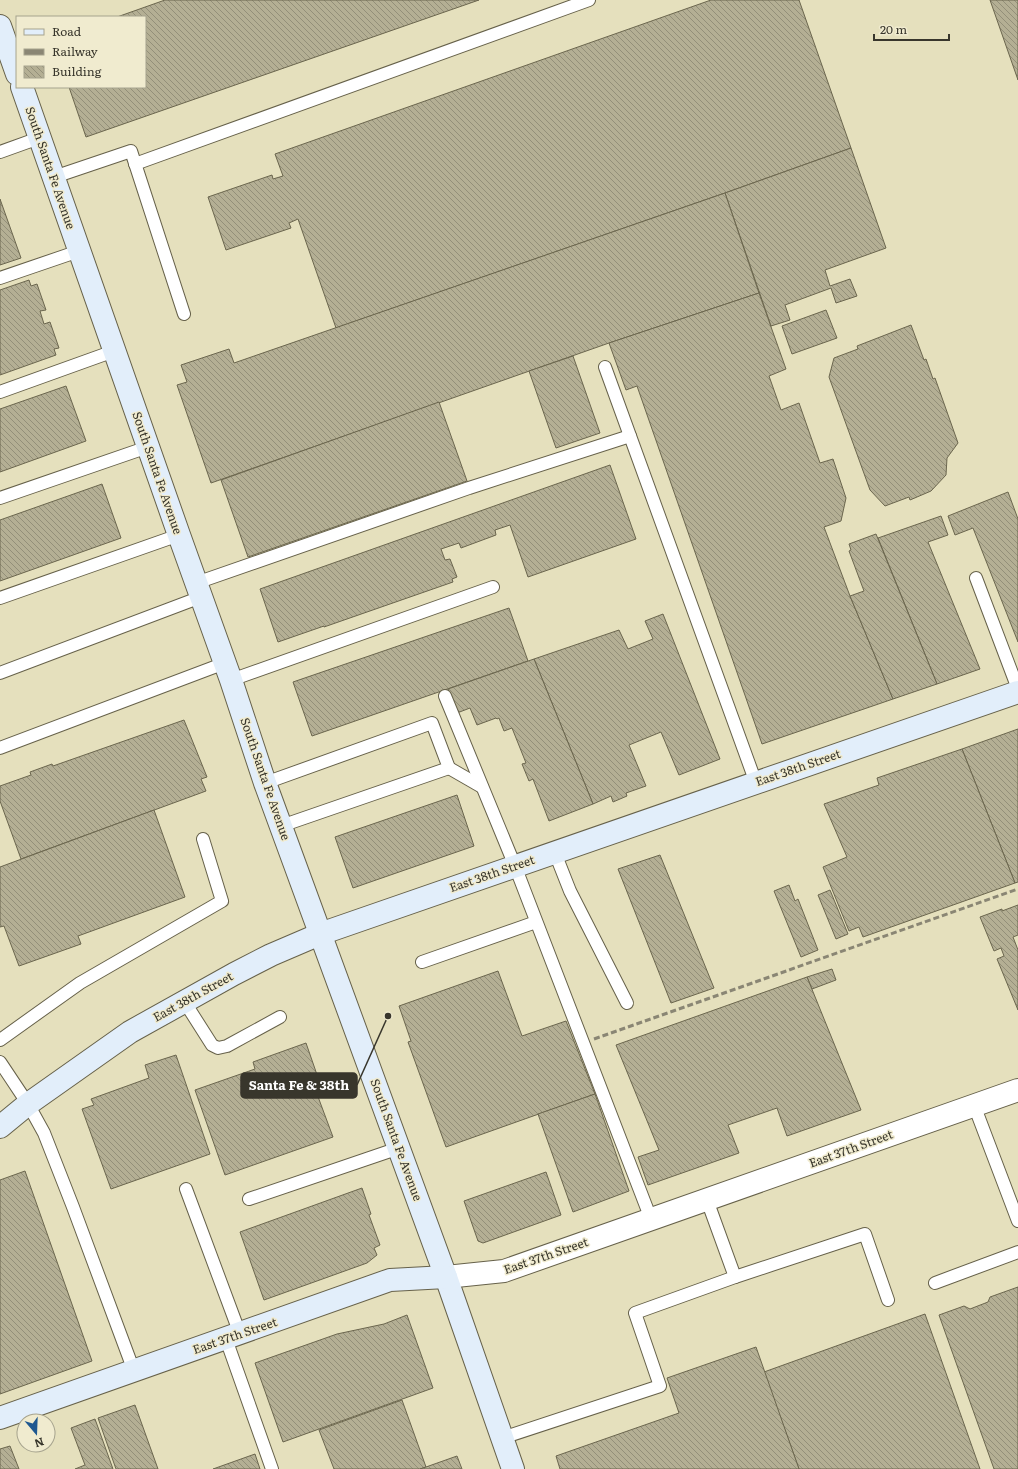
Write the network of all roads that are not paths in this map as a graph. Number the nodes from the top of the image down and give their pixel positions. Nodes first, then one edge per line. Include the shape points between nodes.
1 (589, 0) edge
2 (0, 26) edge
3 (16, 71) edge
4 (22, 88) edge
5 (39, 138) junction
6 (0, 152) edge
7 (135, 164) junction
8 (54, 177) junction
9 (79, 251) junction
10 (0, 278) edge
11 (184, 314) dead end
12 (114, 351) junction
13 (605, 367) dead end
14 (0, 392) edge
15 (630, 436) junction
16 (148, 447) junction
17 (0, 498) edge
18 (179, 535) junction
19 (976, 578) dead end
20 (493, 587) dead end
21 (199, 590) junction
22 (0, 598) edge
23 (228, 672) junction
24 (0, 673) edge
25 (1018, 689) edge
26 (1018, 692) edge
27 (445, 696) dead end
28 (0, 748) edge
29 (449, 768) junction
30 (266, 783) junction
31 (756, 783) junction
32 (482, 787) junction
33 (281, 826) junction
34 (203, 839) dead end
35 (555, 853) junction
36 (515, 866) junction
37 (536, 922) junction
38 (320, 934) junction
39 (422, 962) dead end
40 (184, 1001) junction
41 (627, 1003) dead end
42 (280, 1017) dead end
43 (0, 1040) edge
44 (0, 1062) edge
45 (1018, 1090) edge
46 (28, 1104) junction
47 (974, 1105) junction
48 (0, 1127) edge
49 (398, 1148) junction
50 (186, 1189) dead end
51 (249, 1199) dead end
52 (707, 1200) junction
53 (651, 1219) junction
54 (1018, 1221) edge
55 (1018, 1252) edge
56 (446, 1277) junction
57 (735, 1277) junction
58 (935, 1283) dead end
59 (888, 1300) dead end
60 (233, 1337) junction
61 (134, 1371) junction
62 (0, 1418) edge
63 (502, 1438) junction
64 (272, 1469) edge
65 (513, 1469) edge

1 - 7 lane
2 - 3 main road
4 - 5 main road, South Santa Fe Avenue
5 - 6 lane
5 - 8 main road, South Santa Fe Avenue
7 - 8 lane via 131,151
7 - 11 lane
8 - 9 main road, South Santa Fe Avenue
9 - 10 lane
9 - 12 main road, South Santa Fe Avenue
12 - 14 lane
12 - 16 main road, South Santa Fe Avenue
13 - 15 lane
15 - 21 lane via 479,485
15 - 31 lane
16 - 17 lane
16 - 18 main road, South Santa Fe Avenue
18 - 21 main road, South Santa Fe Avenue
18 - 22 lane
19 - 25 lane
20 - 23 lane
21 - 23 main road, South Santa Fe Avenue
21 - 24 lane
23 - 28 lane
23 - 30 main road, South Santa Fe Avenue
26 - 31 main road, East 38th Street
27 - 32 lane
29 - 30 lane via 432,723
29 - 32 lane
29 - 33 lane
30 - 33 main road, South Santa Fe Avenue
31 - 35 main road, East 38th Street
32 - 36 lane
33 - 38 main road, South Santa Fe Avenue
34 - 43 lane via 222,901 80,983
35 - 36 main road, East 38th Street
35 - 41 lane via 570,892
36 - 37 lane
36 - 38 main road, East 38th Street
37 - 39 lane
37 - 53 lane
38 - 40 main road, East 38th Street via 271,955
38 - 49 main road, South Santa Fe Avenue
40 - 42 lane via 212,1045 218,1048 227,1046
40 - 46 main road, East 38th Street via 130,1032
44 - 46 lane
45 - 47 street, East 37th Street
46 - 48 main road, East 38th Street
46 - 61 lane via 47,1141 73,1206
47 - 52 street, East 37th Street
47 - 54 lane
49 - 51 lane
49 - 56 main road, South Santa Fe Avenue
50 - 60 lane
52 - 53 street, East 37th Street
52 - 57 lane
53 - 56 street, East 37th Street via 504,1271
55 - 58 lane
56 - 60 main road, East 37th Street via 390,1280
56 - 63 main road, South Santa Fe Avenue
57 - 59 lane via 865,1234
57 - 63 lane via 635,1312 660,1386
60 - 61 main road, East 37th Street
60 - 64 lane
61 - 62 main road, East 37th Street
63 - 65 main road, South Santa Fe Avenue

